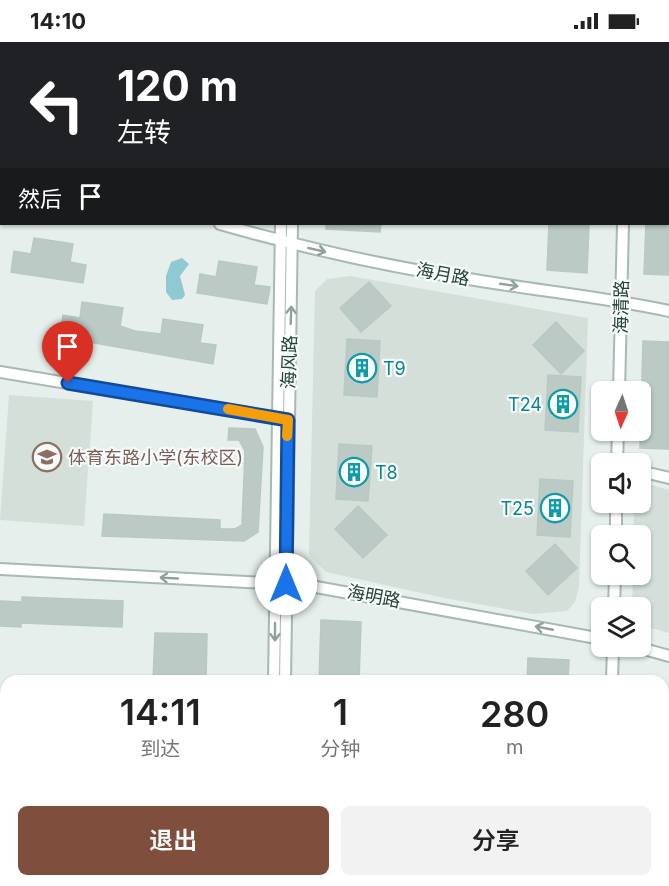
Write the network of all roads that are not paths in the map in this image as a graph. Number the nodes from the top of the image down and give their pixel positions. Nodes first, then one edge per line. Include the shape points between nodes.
1 (224, 225) edge
2 (281, 225) edge
3 (292, 225) edge
4 (623, 225) edge
5 (287, 242) junction
6 (621, 300) junction
7 (669, 311) edge
8 (0, 372) edge
9 (619, 381) edge
10 (283, 419) junction
11 (651, 474) edge
12 (669, 478) edge
13 (0, 569) edge
14 (280, 584) junction
15 (591, 637) edge
16 (651, 651) edge
17 (669, 656) edge
18 (613, 657) edge
19 (274, 675) edge
20 (285, 675) edge
21 (612, 675) edge

1 - 5 street, 海月路
2 - 5 street, 海风路
3 - 5 street, 海风路
4 - 6 street, 海清路
5 -> 6 street, 海月路 via 473,280
5 - 10 street, 海风路
6 - 7 street, 海月路
6 - 9 street, 海清路
8 - 10 street
10 - 14 street, 海风路
11 - 12 street
14 -> 13 street, 海明路
15 -> 14 street, 海明路 via 336,589
14 -> 19 street, 海风路
14 - 20 street, 海风路
16 - 17 street
18 - 21 street

